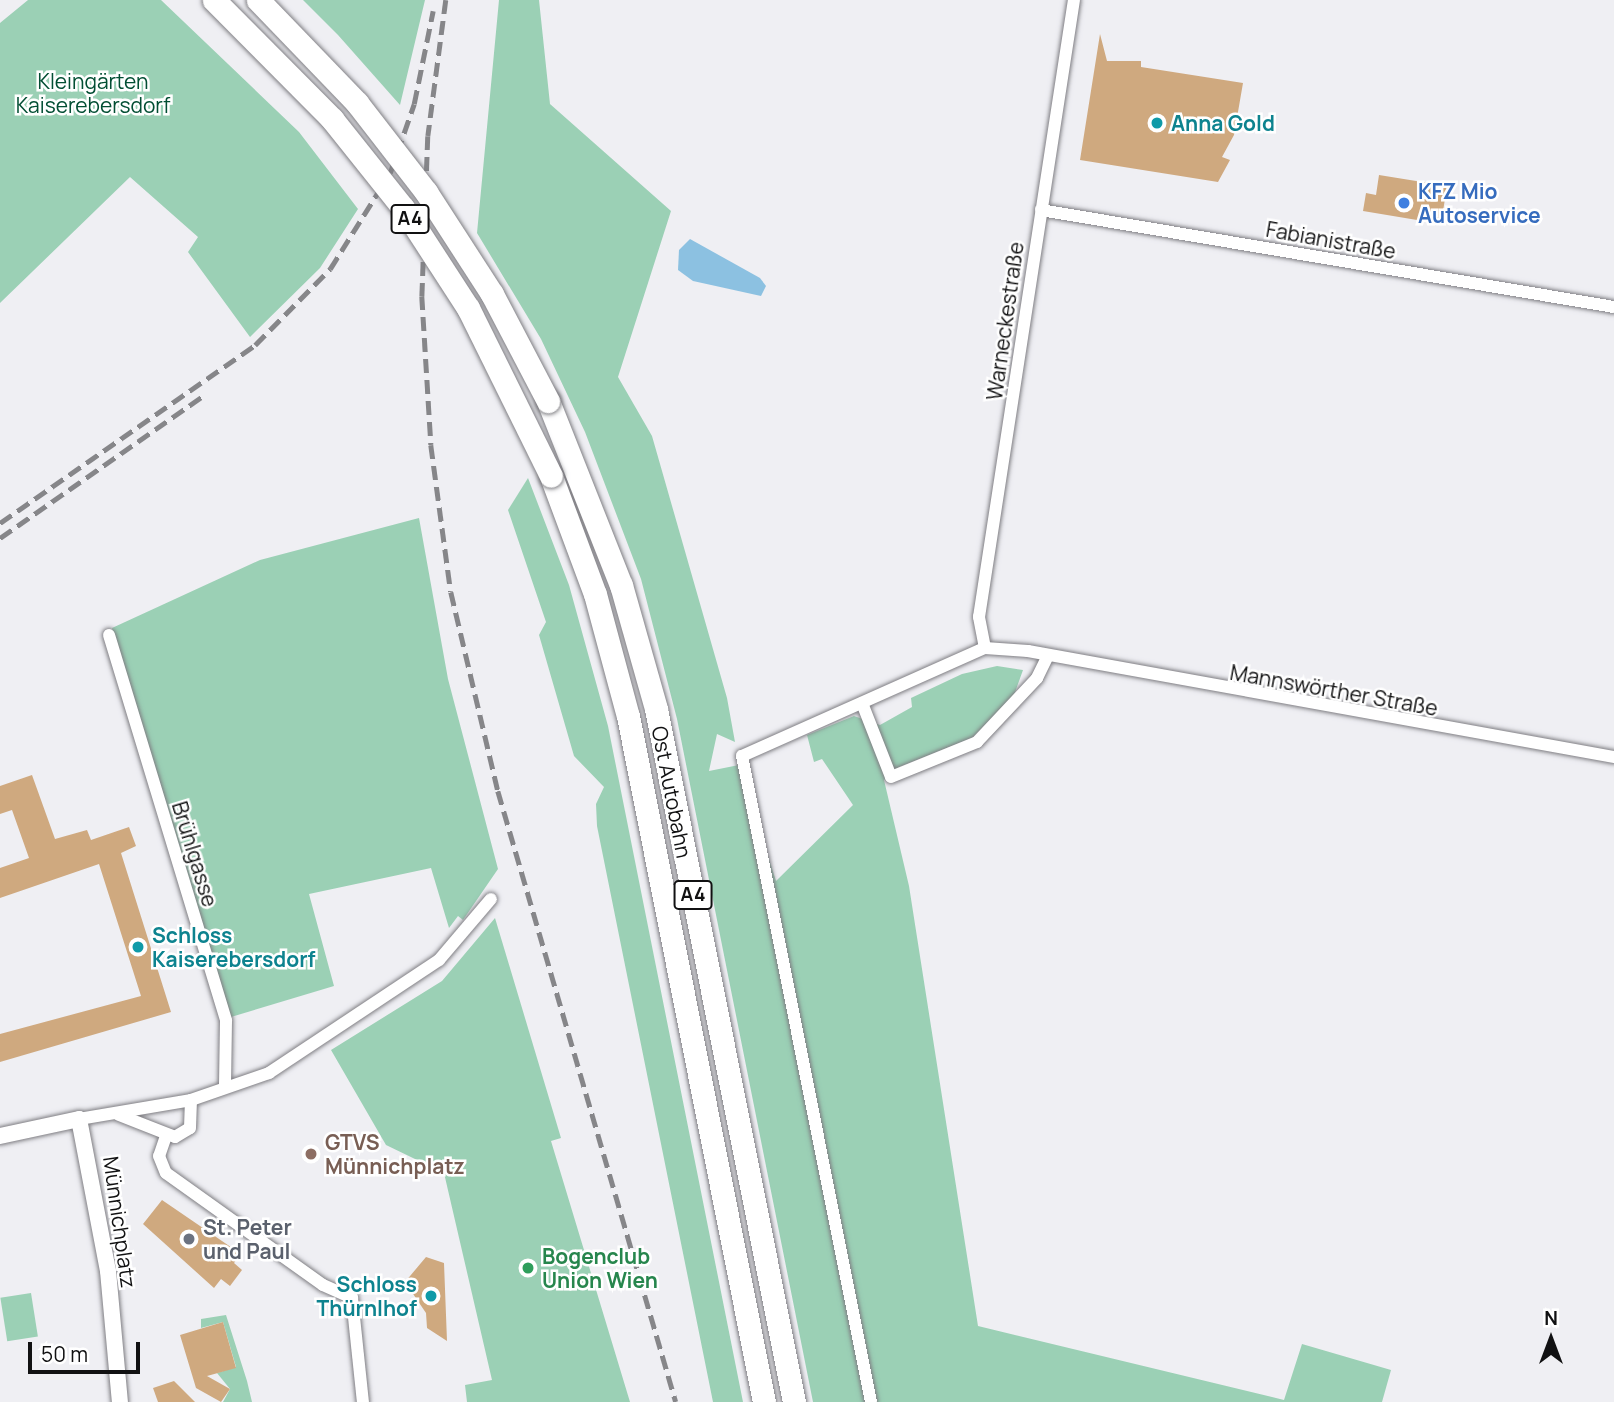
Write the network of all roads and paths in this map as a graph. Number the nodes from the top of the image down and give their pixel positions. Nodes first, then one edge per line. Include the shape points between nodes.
1 (214, 0) edge
2 (258, 0) edge
3 (1074, 0) edge
4 (1041, 210) junction
5 (1614, 307) edge
6 (109, 635) dead end
7 (985, 648) junction
8 (1048, 655) junction
9 (862, 703) junction
10 (1614, 757) edge
11 (491, 899) dead end
12 (225, 1087) junction
13 (191, 1100) junction
14 (119, 1115) junction
15 (79, 1119) junction
16 (0, 1136) edge
17 (166, 1136) junction
18 (120, 1402) edge
19 (363, 1402) edge
20 (764, 1402) edge
21 (794, 1402) edge
22 (871, 1402) edge

1 - 20 highway, Ost Autobahn / A4, bridge via 332,119 402,208 468,308 551,476 595,594 628,716
2 - 21 highway, Ost Autobahn / A4, bridge via 356,103 426,192 492,294 548,401 621,585 656,709
3 - 4 street, Warneckestraße
4 - 5 street, Fabianistraße
4 - 7 street, Warneckestraße via 979,617
6 - 12 street, Brühlgasse via 226,1021
7 - 8 street, Mannswörther Straße
7 - 9 street
8 - 9 street via 1037,678 977,742 891,777
8 - 10 street, Mannswörther Straße
9 - 22 street via 742,756
11 - 12 street via 439,960 408,983 269,1073
12 - 13 street
13 - 14 street
13 - 17 street via 190,1128
14 - 15 street
14 - 17 street
15 - 16 street
15 - 18 street, Münnichplatz via 106,1258
17 - 19 street via 159,1156 166,1173 255,1239 352,1298

